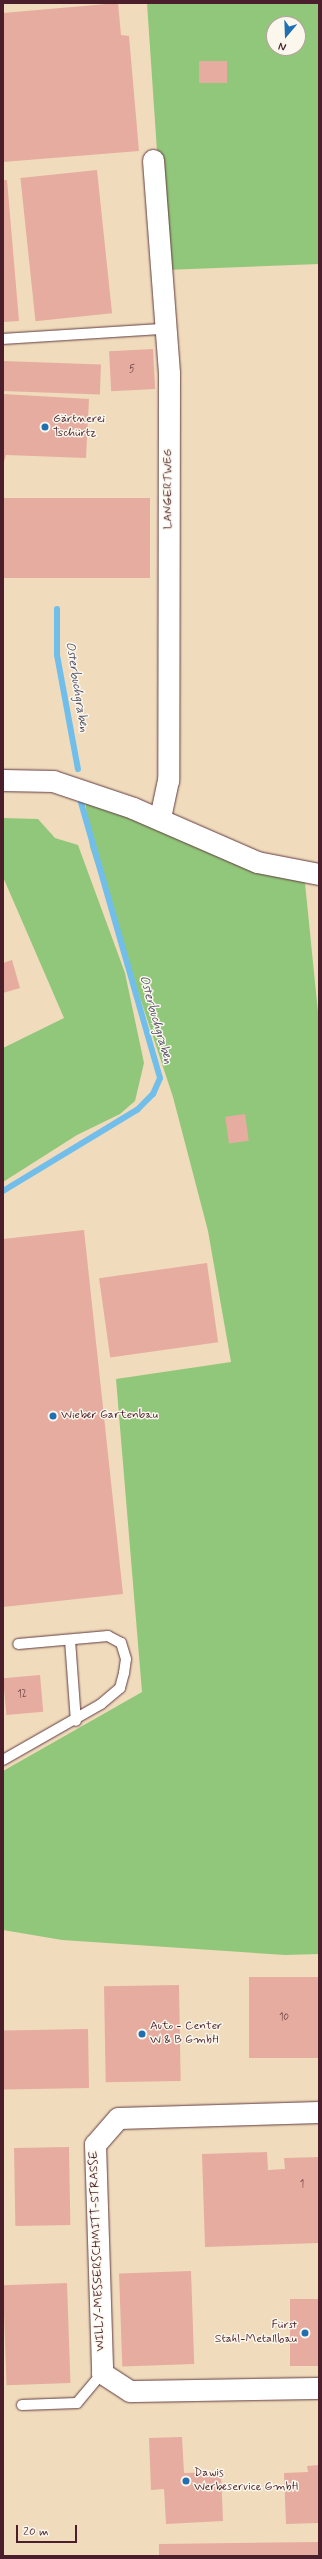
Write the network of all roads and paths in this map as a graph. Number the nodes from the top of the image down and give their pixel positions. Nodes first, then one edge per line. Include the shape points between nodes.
1 (153, 160) dead end
2 (164, 329) junction
3 (3, 338) edge
4 (3, 780) edge
5 (160, 818) junction
6 (319, 874) edge
7 (70, 1640) junction
8 (18, 1644) dead end
9 (76, 1720) junction
10 (3, 1760) edge
11 (319, 2112) edge
12 (102, 2373) junction
13 (319, 2388) edge
14 (22, 2405) dead end

1 - 2 street, LANGERTWEG
2 - 3 lane
2 - 5 street, LANGERTWEG via 169,373 170,595 168,780
4 - 5 street via 53,781
5 - 6 street via 257,862
7 - 8 lane
7 - 9 lane
7 - 9 lane via 108,1636 121,1643 126,1659 120,1688
9 - 10 lane
11 - 12 street, WILLY-MESSERSCHMITT-STRASSE via 118,2118 95,2144
12 - 13 street via 130,2391
12 - 14 lane via 77,2403

